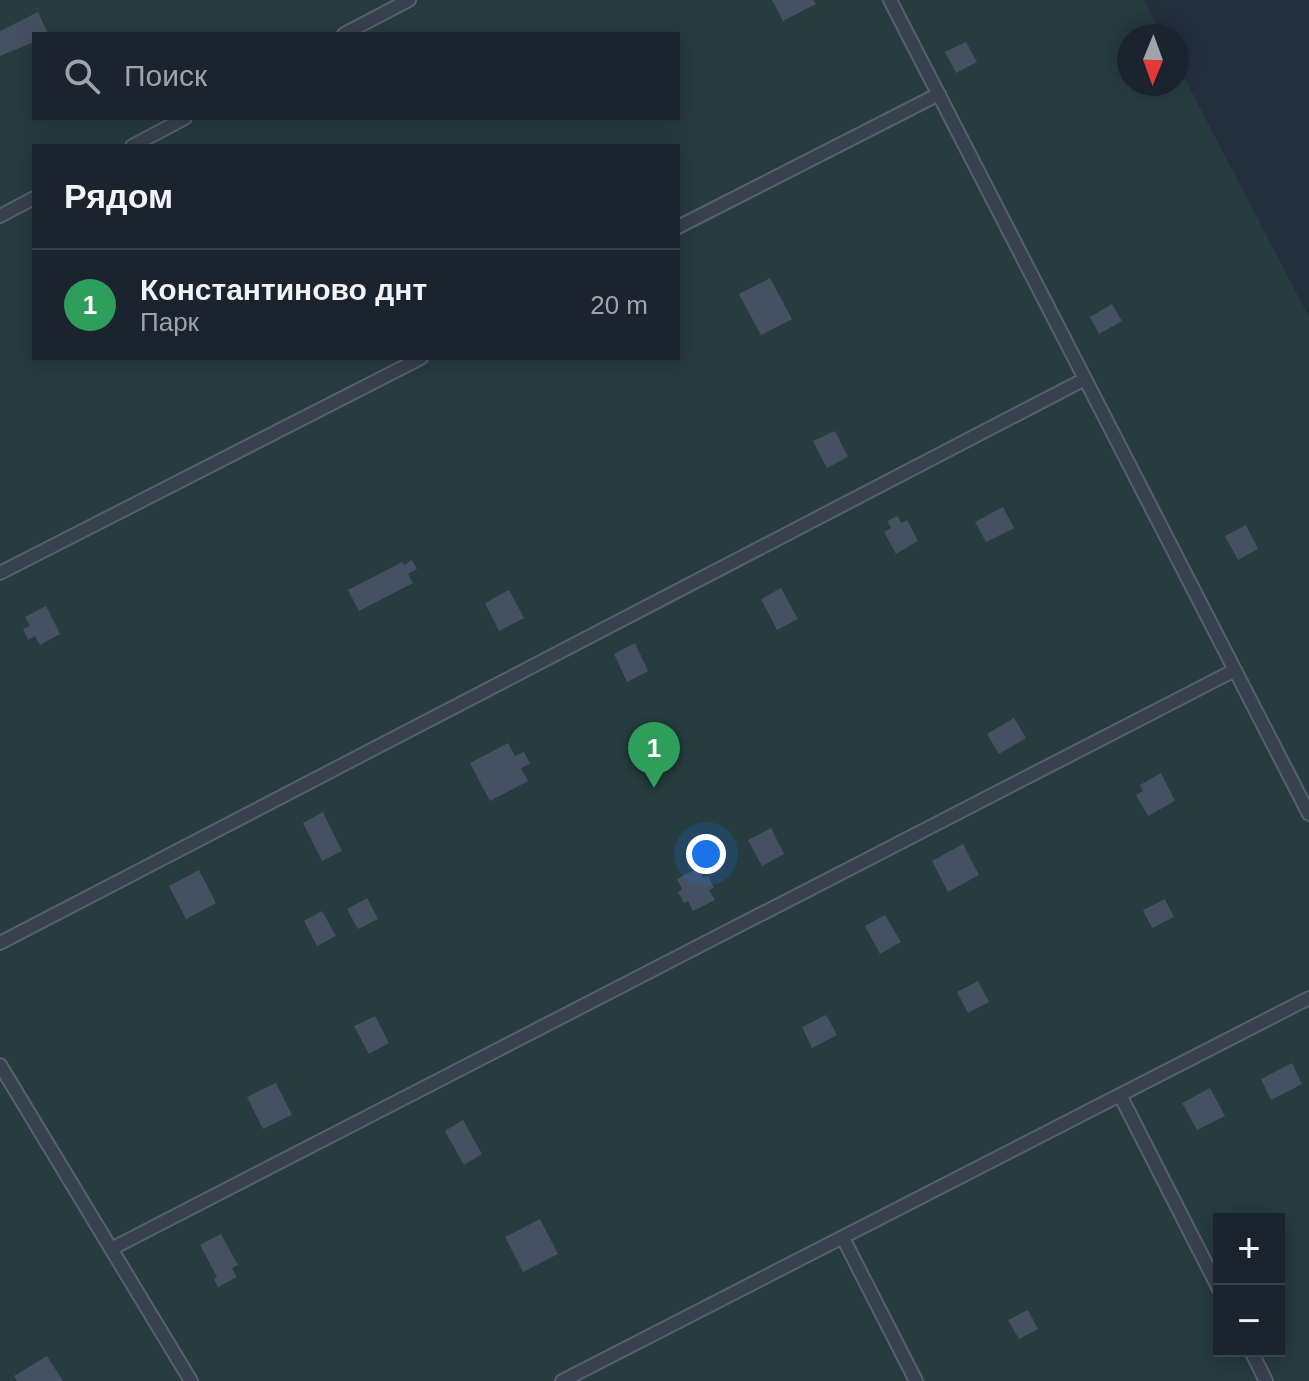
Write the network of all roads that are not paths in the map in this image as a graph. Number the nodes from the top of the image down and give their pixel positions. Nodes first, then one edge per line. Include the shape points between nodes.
1 (409, 0) edge
2 (890, 0) edge
3 (348, 32) edge
4 (939, 94) junction
5 (181, 120) edge
6 (136, 144) edge
7 (32, 199) edge
8 (0, 216) edge
9 (680, 226) edge
10 (417, 360) edge
11 (1085, 379) junction
12 (0, 573) edge
13 (1235, 670) junction
14 (1309, 814) edge
15 (0, 943) edge
16 (1309, 998) edge
17 (0, 1065) edge
18 (1120, 1095) junction
19 (843, 1238) junction
20 (111, 1249) junction
21 (1217, 1285) edge
22 (1254, 1357) edge
23 (191, 1381) edge
24 (562, 1381) edge
25 (916, 1381) edge
26 (1266, 1381) edge

1 - 3 lane
2 - 4 lane
4 - 9 lane
4 - 11 lane
5 - 6 lane
7 - 8 lane
10 - 12 lane
11 - 13 lane
11 - 15 lane
13 - 14 lane
13 - 20 lane
16 - 18 lane
17 - 20 lane
18 - 19 lane
18 - 21 lane
19 - 24 lane
19 - 25 lane
20 - 23 lane
22 - 26 lane

